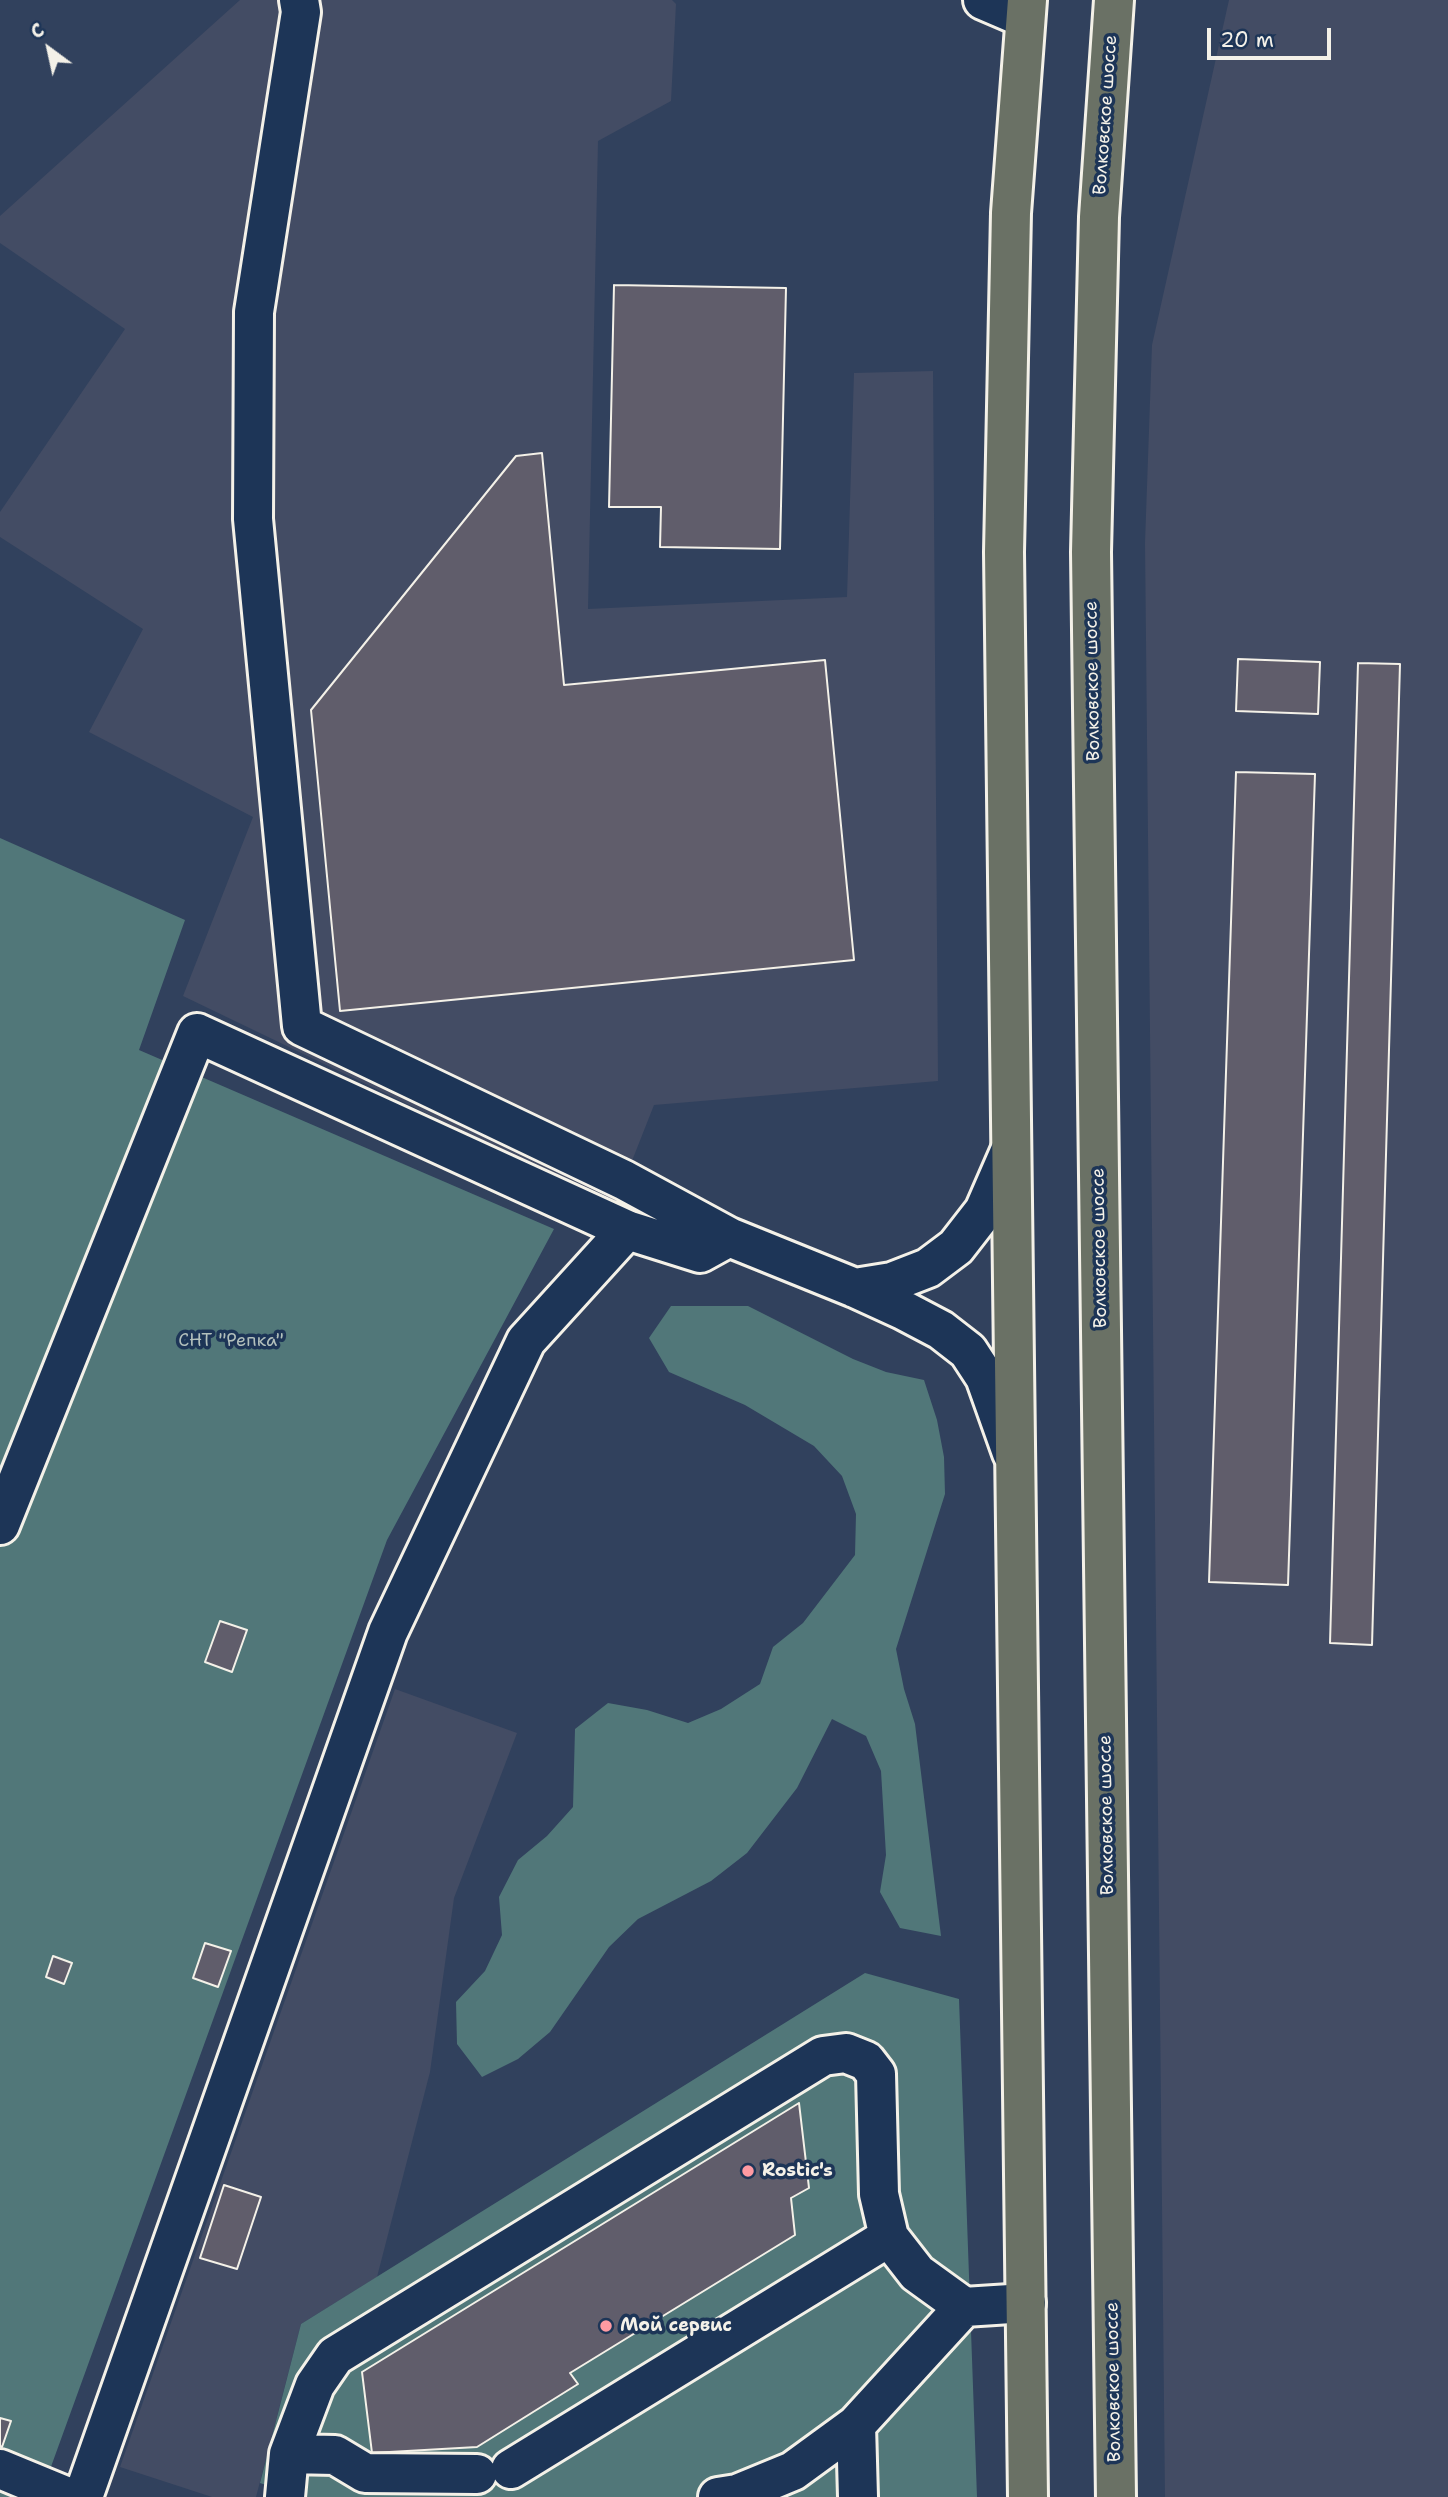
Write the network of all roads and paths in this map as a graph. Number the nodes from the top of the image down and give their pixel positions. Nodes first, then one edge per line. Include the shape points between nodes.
1 (299, 0) edge
2 (983, 0) edge
3 (1114, 0) edge
4 (1026, 9) edge
5 (1011, 1149) junction
6 (626, 1230) junction
7 (729, 1237) junction
8 (855, 1288) junction
9 (1015, 1462) junction
10 (0, 1525) edge
11 (889, 2237) junction
12 (1026, 2303) junction
13 (964, 2307) junction
14 (856, 2425) junction
15 (289, 2454) junction
16 (0, 2469) edge
17 (793, 2484) edge
18 (731, 2496) edge
19 (68, 2497) edge
20 (83, 2497) edge
21 (285, 2497) edge
22 (858, 2497) edge
23 (1028, 2497) edge
24 (1116, 2497) edge

1 - 7 lane via 302,12 254,312 254,519 302,1026 624,1180
2 - 4 lane
3 - 24 main road, Волковское шоссе via 1099,218 1091,552
4 - 5 main road via 1011,213 1004,552
5 - 8 lane via 984,1211 956,1247 928,1268 892,1282
5 - 9 main road
6 - 7 lane via 700,1253
6 - 10 lane via 197,1033
6 - 20 lane via 527,1340 388,1632
7 - 8 lane
8 - 9 lane via 940,1330 968,1351 985,1377
9 - 12 main road
11 - 13 lane via 917,2273
11 - 15 lane via 494,2472 365,2473 335,2455
11 - 15 lane via 879,2194 876,2074 866,2061 846,2053 823,2056 335,2356 315,2385
12 - 13 lane
12 - 23 main road
13 - 14 lane
14 - 17 lane
14 - 22 lane
15 - 21 lane
16 - 19 lane
17 - 18 lane

